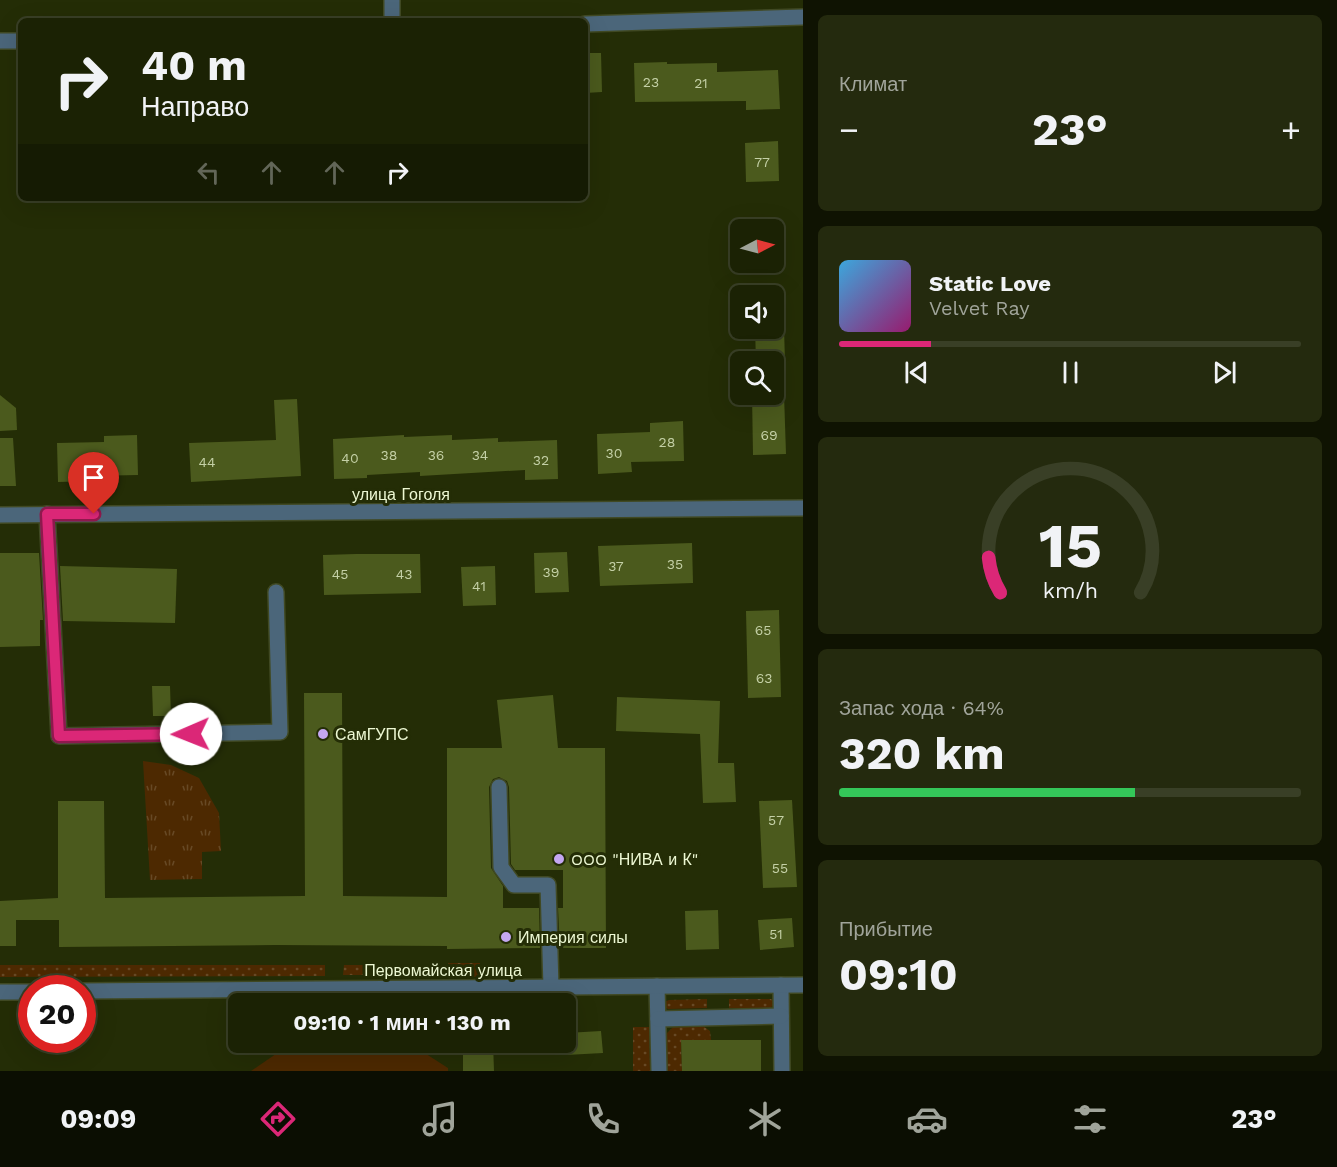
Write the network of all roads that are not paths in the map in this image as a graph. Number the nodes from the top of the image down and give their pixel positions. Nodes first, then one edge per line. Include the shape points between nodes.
1 (392, 0) edge
2 (803, 17) edge
3 (392, 18) edge
4 (588, 24) edge
5 (0, 41) edge
6 (18, 41) edge
7 (803, 508) edge
8 (47, 514) junction
9 (0, 515) edge
10 (276, 592) dead end
11 (499, 787) dead end
12 (803, 985) edge
13 (657, 986) junction
14 (781, 986) junction
15 (551, 987) junction
16 (96, 991) edge
17 (0, 992) edge
18 (18, 992) edge
19 (782, 1016) junction
20 (658, 1019) junction
21 (659, 1071) edge
22 (782, 1071) edge

1 - 3 street
2 - 4 street
5 - 6 street
7 - 8 street, улица Гоголя
8 - 9 street, улица Гоголя
8 - 10 street via 59,736 280,732
11 - 15 street via 501,867 514,885 549,885
12 - 14 street, Первомайская улица
13 - 14 street, Первомайская улица
13 - 15 street, Первомайская улица
13 - 20 street
14 - 19 street
15 - 16 street, Первомайская улица
17 - 18 street
19 - 20 street
19 - 22 street
20 - 21 street

